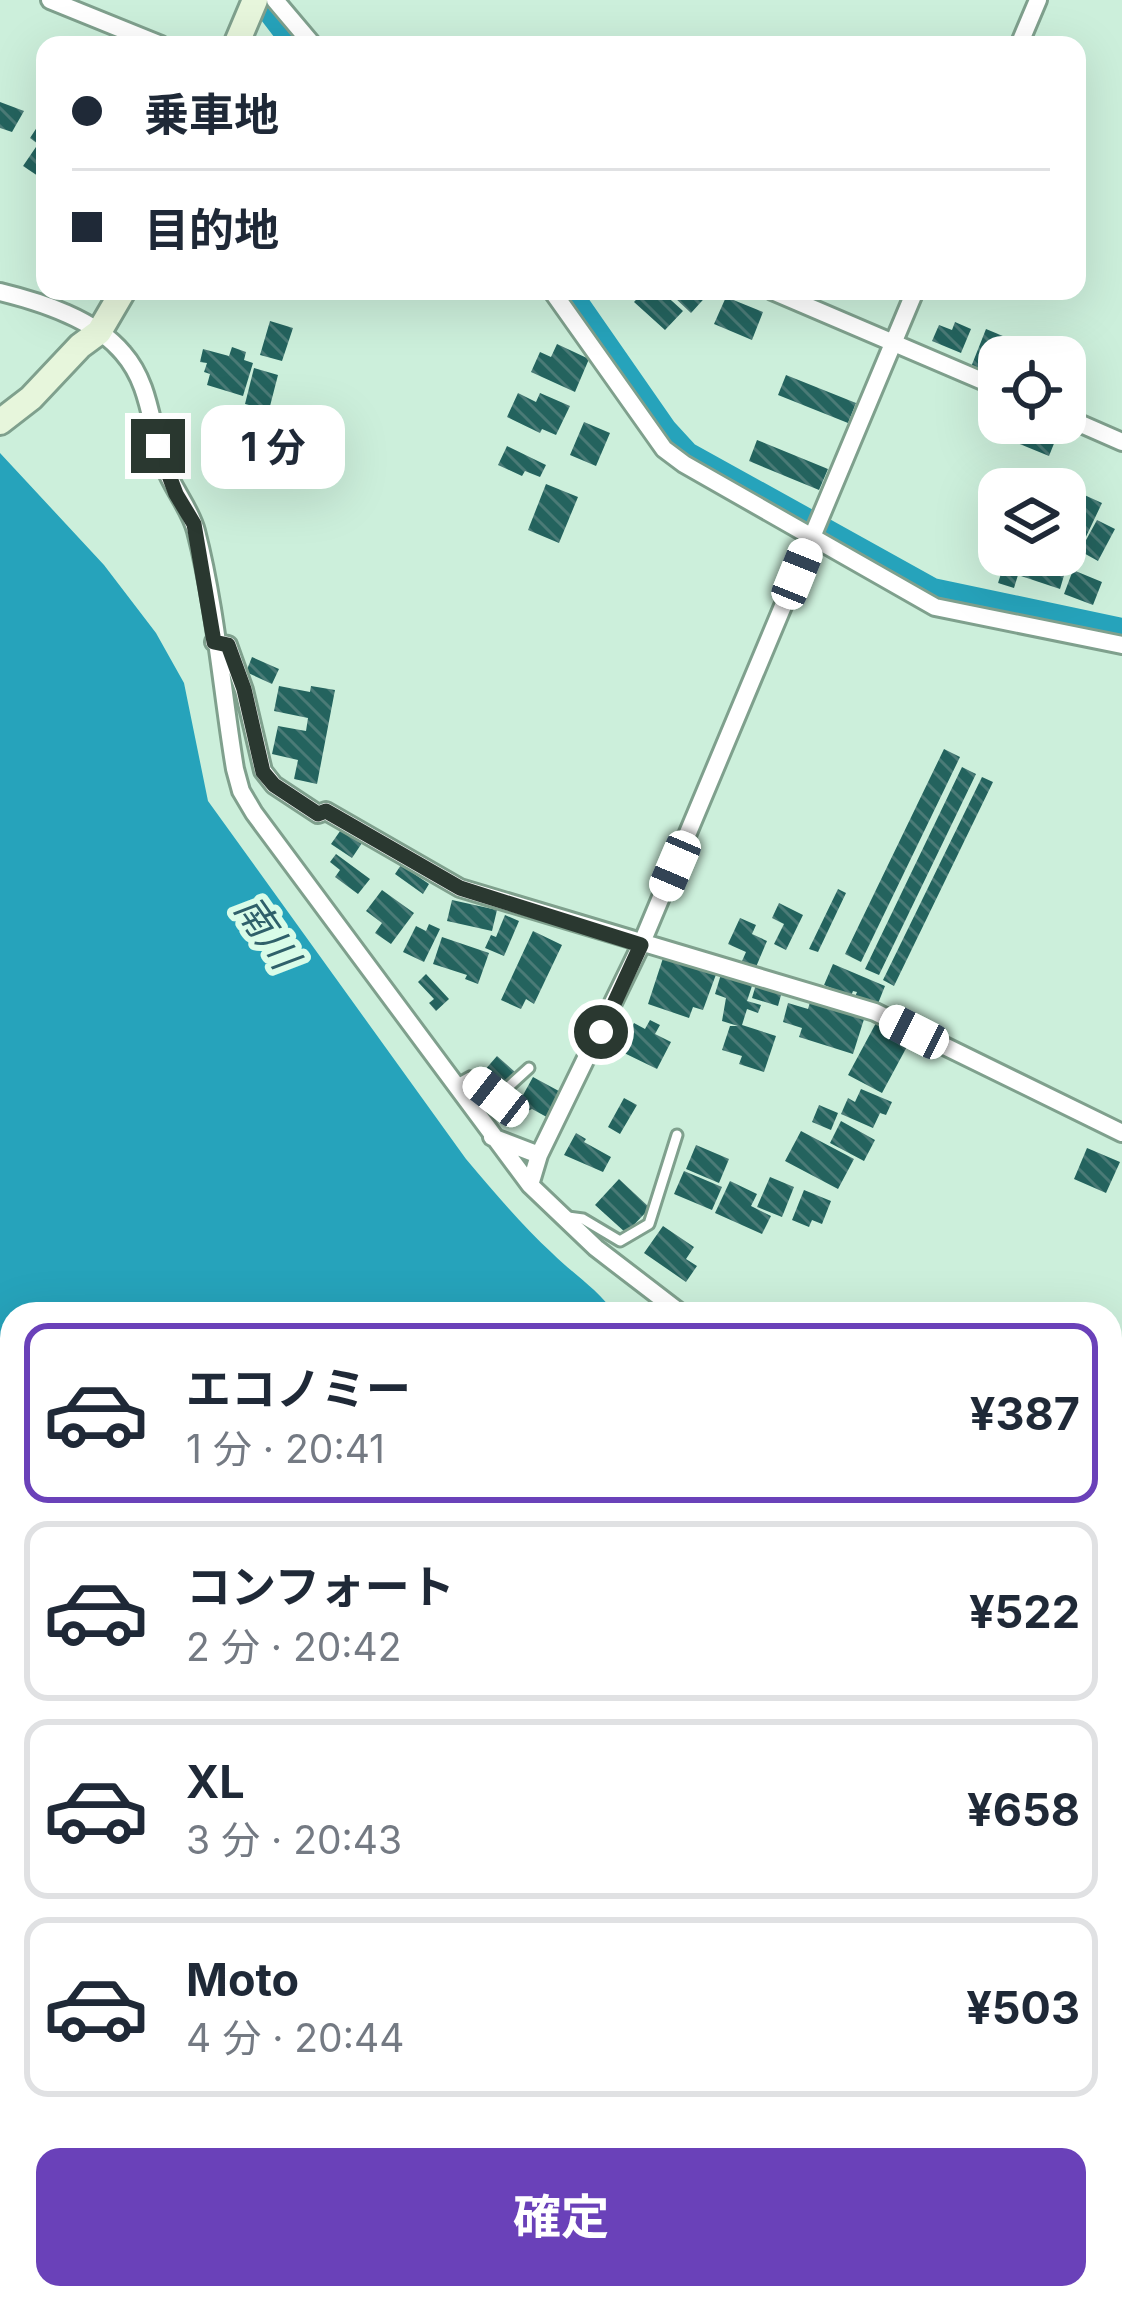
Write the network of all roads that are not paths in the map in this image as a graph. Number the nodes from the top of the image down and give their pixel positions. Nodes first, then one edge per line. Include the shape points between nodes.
1 (50, 0) edge
2 (255, 0) edge
3 (275, 0) edge
4 (1039, 0) edge
5 (139, 36) edge
6 (240, 36) edge
7 (305, 36) edge
8 (1023, 36) edge
9 (0, 280) edge
10 (0, 292) edge
11 (29, 299) junction
12 (117, 300) edge
13 (558, 300) edge
14 (793, 300) edge
15 (911, 300) edge
16 (90, 339) junction
17 (893, 342) junction
18 (978, 379) edge
19 (0, 422) edge
20 (1086, 426) edge
21 (1122, 442) edge
22 (815, 529) junction
23 (214, 642) junction
24 (1122, 645) edge
25 (641, 945) junction
26 (529, 1068) dead end
27 (454, 1086) junction
28 (1122, 1133) edge
29 (677, 1135) dead end
30 (491, 1136) junction
31 (539, 1155) junction
32 (530, 1185) junction
33 (562, 1216) junction
34 (667, 1302) edge

1 - 5 street
2 - 6 main road
3 - 7 street
4 - 8 street
9 - 11 street
10 - 11 street
11 - 16 street
12 - 16 main road
13 - 22 street via 664,449
14 - 17 street
15 - 17 street
16 - 19 main road
16 - 23 street via 120,349 146,393 164,468 194,524
17 - 18 street
17 - 22 street
20 - 21 street
22 - 24 street via 935,607
22 - 25 street
23 - 25 street via 228,645 263,772 291,799 460,888
23 - 27 street via 241,791
25 - 28 street via 875,1012
25 - 31 street
26 - 27 lane via 496,1097 470,1077
27 - 30 street
29 - 33 lane via 650,1224 620,1241
30 - 31 street
30 - 32 street
31 - 32 street
32 - 33 street
33 - 34 street

